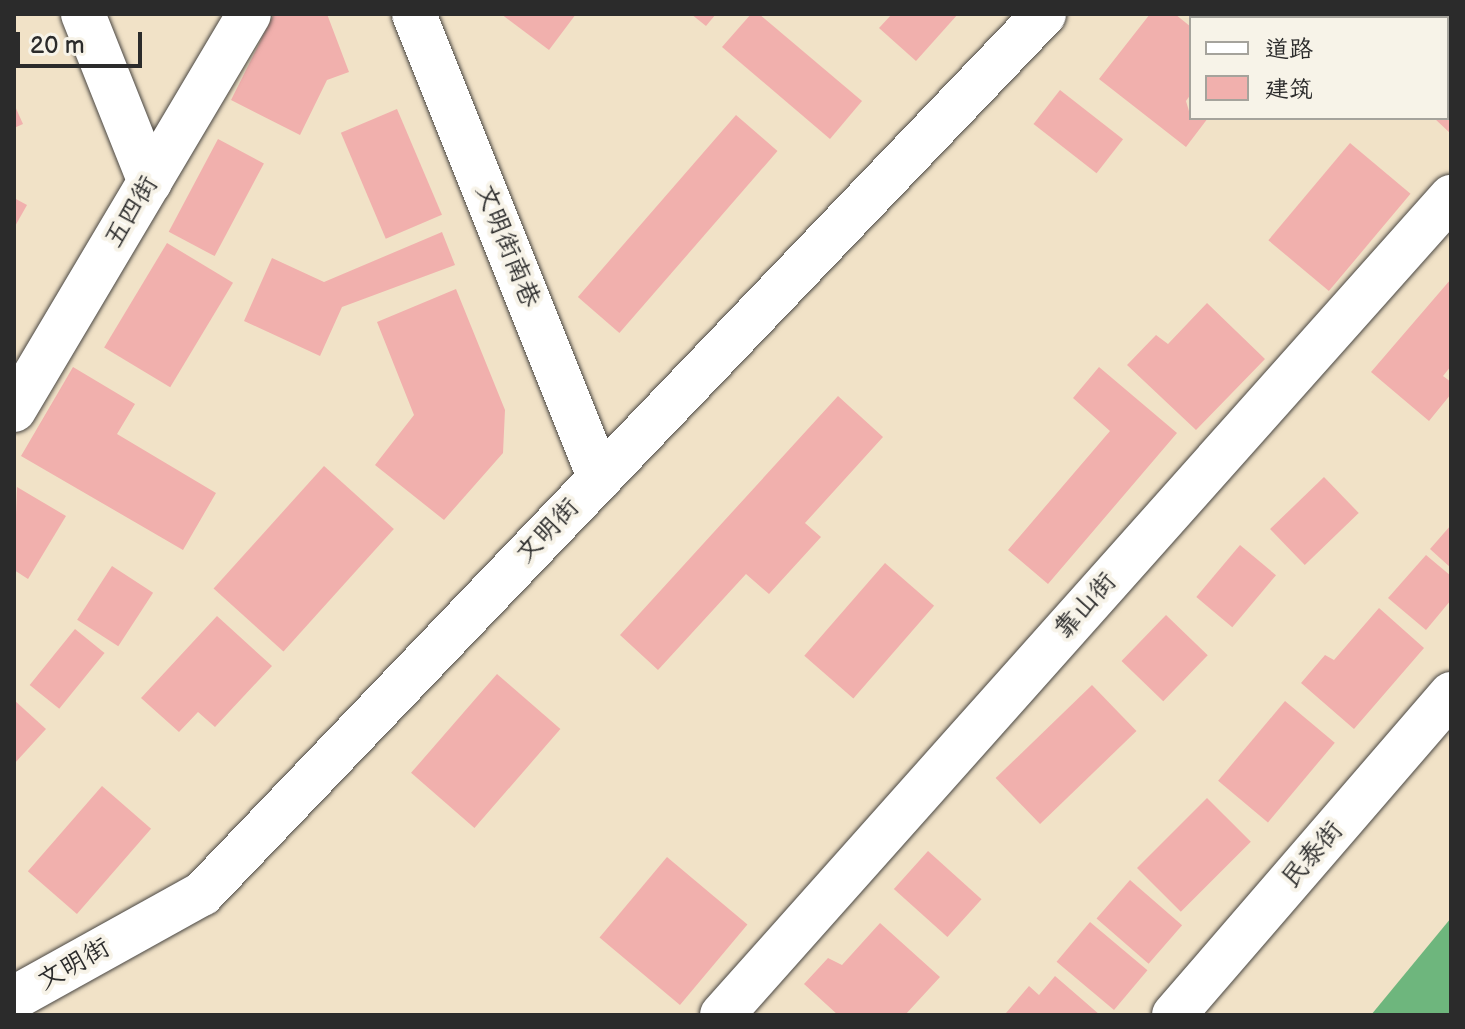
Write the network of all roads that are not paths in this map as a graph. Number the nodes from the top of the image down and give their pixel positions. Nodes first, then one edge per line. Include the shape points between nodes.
1 (83, 14) edge
2 (249, 14) edge
3 (414, 14) edge
4 (1044, 14) edge
5 (150, 182) junction
6 (1451, 197) edge
7 (14, 410) edge
8 (600, 478) junction
9 (1451, 694) edge
10 (14, 998) edge
11 (722, 1015) edge
12 (1174, 1015) edge

1 - 5 street
2 - 5 street, 五四街
3 - 8 street, 文明街南巷
4 - 8 street, 文明街
5 - 7 street, 五四街
6 - 11 street, 靠山街
8 - 10 street, 文明街 via 202,894
9 - 12 street, 民泰街

